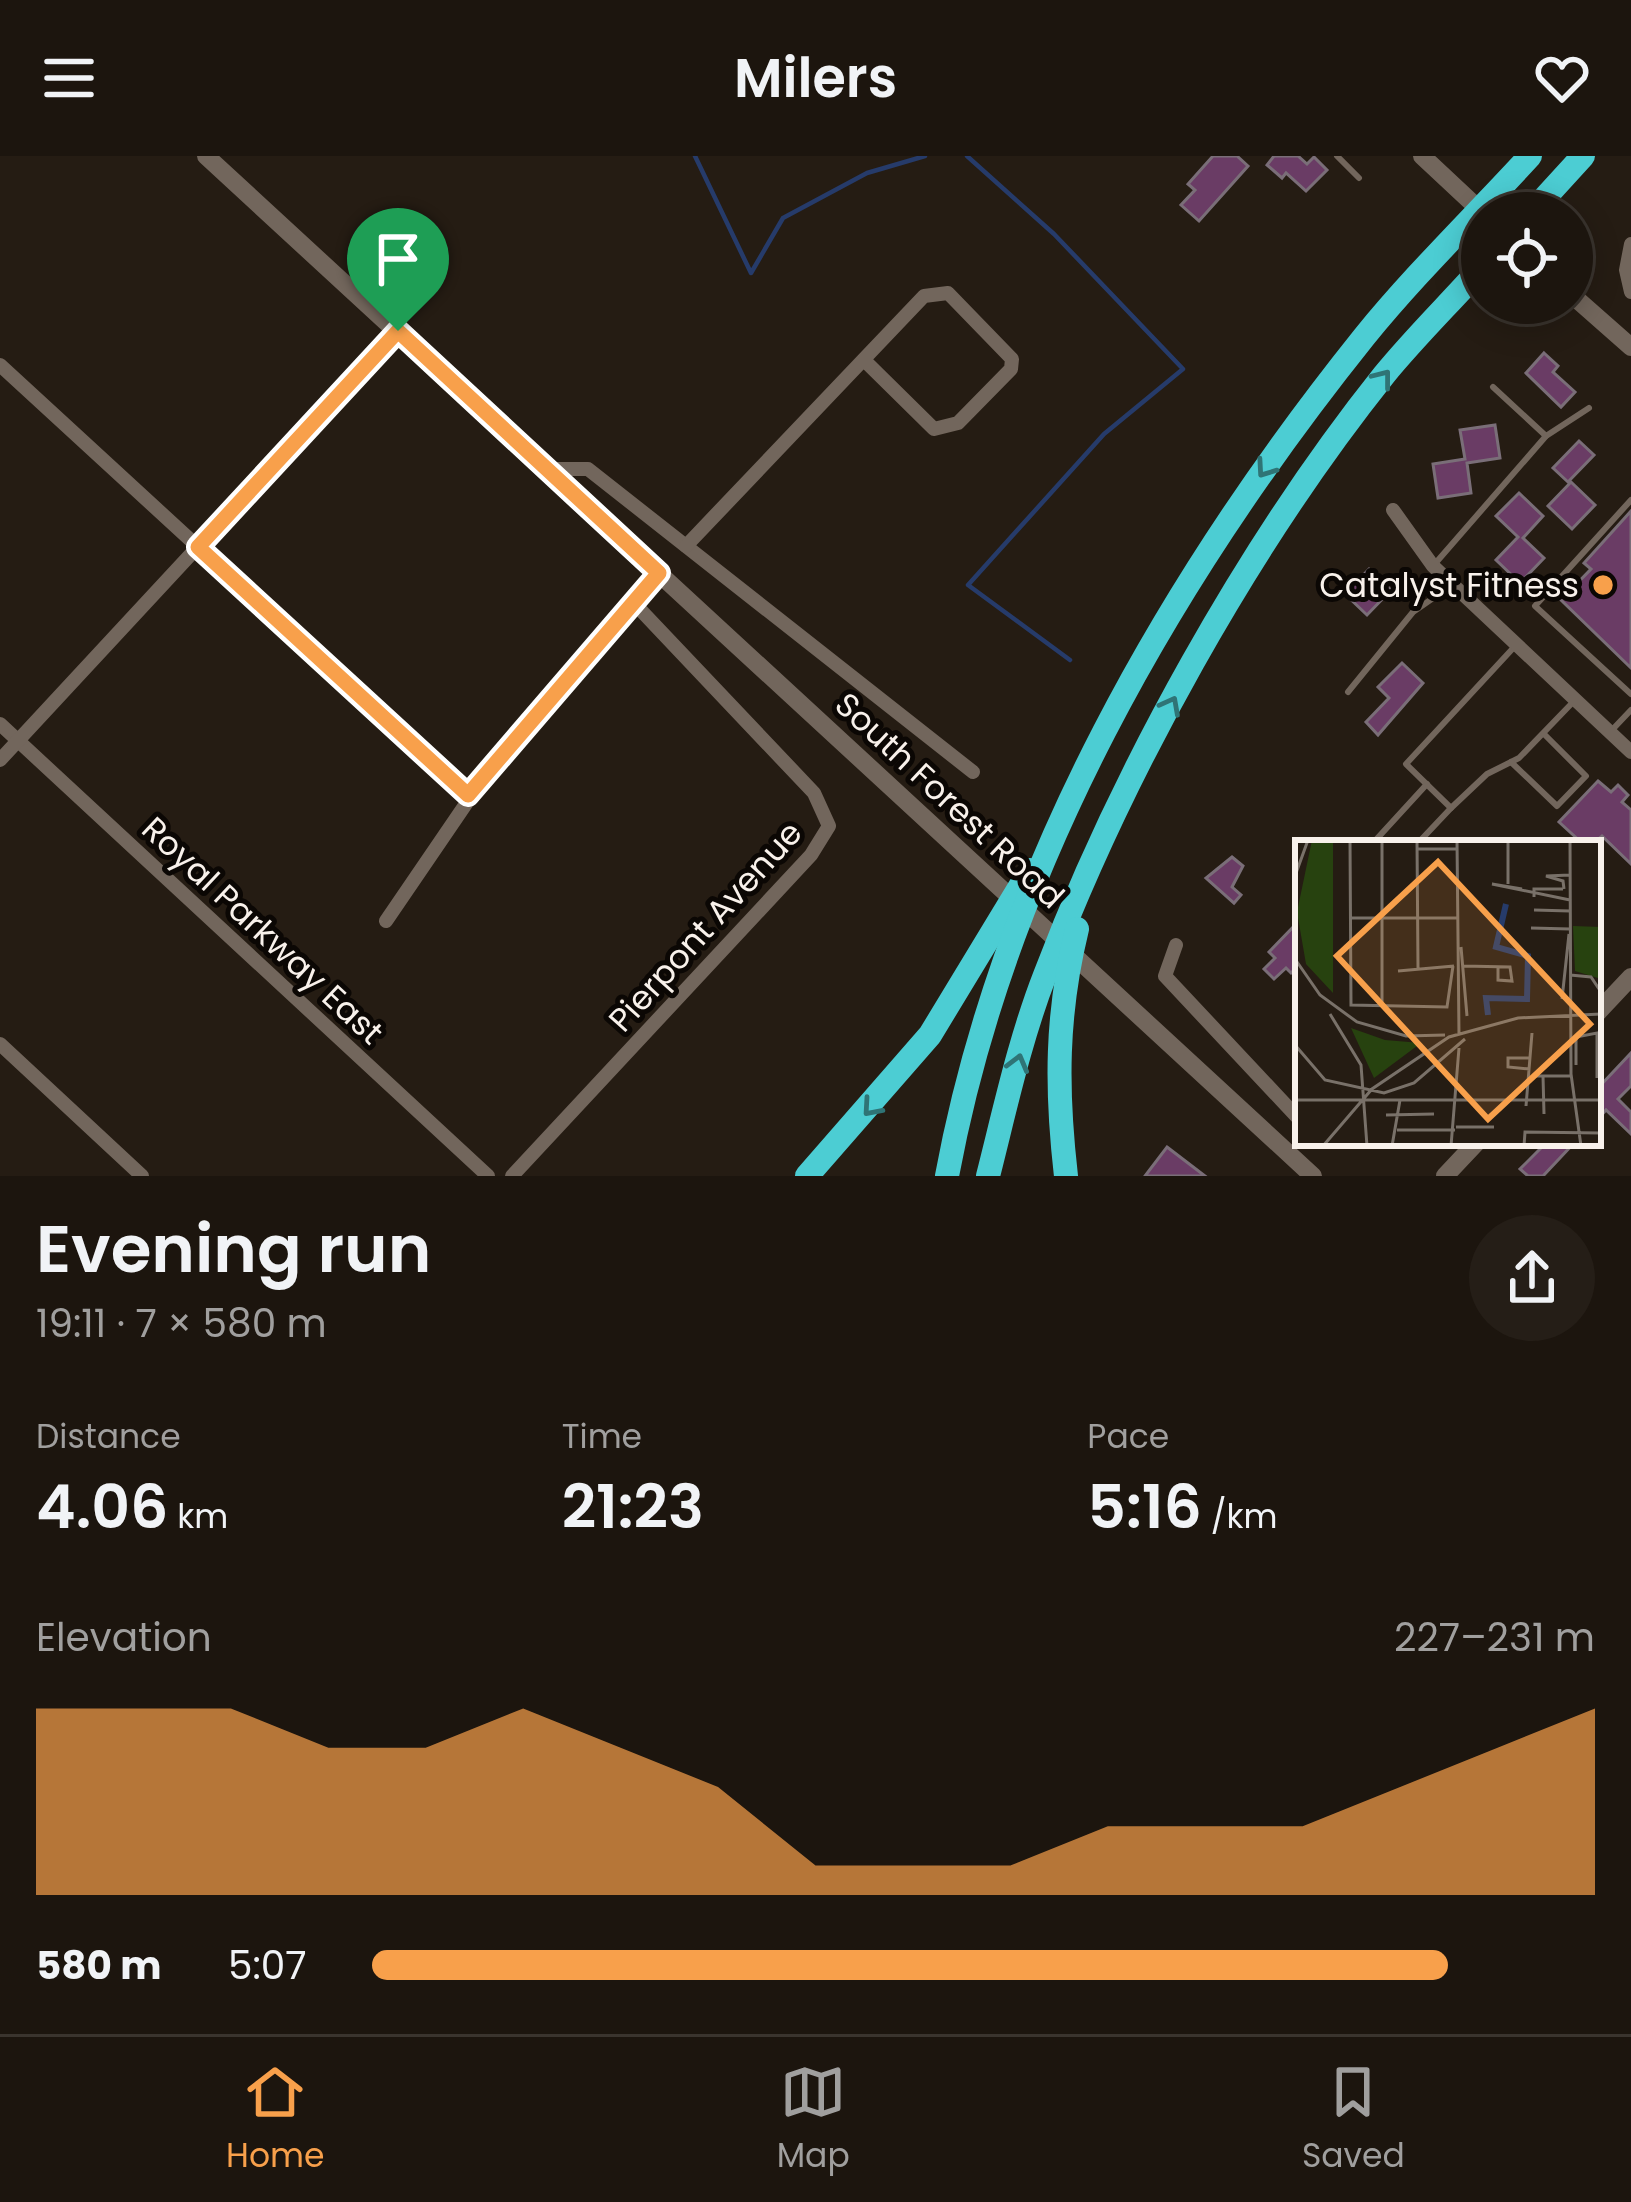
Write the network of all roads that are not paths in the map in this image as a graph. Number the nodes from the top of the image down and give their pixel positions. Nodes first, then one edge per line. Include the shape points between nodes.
1 (206, 156) edge
2 (1337, 156) edge
3 (1422, 156) edge
4 (1530, 156) edge
5 (1583, 156) edge
6 (1359, 178) dead end
7 (1461, 192) edge
8 (1550, 192) edge
9 (1631, 244) edge
10 (1461, 290) edge
11 (1631, 292) edge
12 (1593, 314) edge
13 (398, 331) junction
14 (1631, 347) edge
15 (864, 360) junction
16 (0, 365) edge
17 (1493, 387) dead end
18 (1589, 408) dead end
19 (1546, 436) junction
20 (547, 470) junction
21 (1631, 500) edge
22 (1393, 510) dead end
23 (686, 545) junction
24 (198, 547) junction
25 (1432, 566) junction
26 (659, 573) junction
27 (1452, 585) junction
28 (633, 602) junction
29 (1516, 645) junction
30 (1348, 692) dead end
31 (1631, 694) edge
32 (1575, 700) junction
33 (1631, 710) edge
34 (0, 724) edge
35 (1543, 733) junction
36 (1610, 733) junction
37 (18, 741) junction
38 (1631, 752) edge
39 (0, 760) edge
40 (1511, 762) junction
41 (973, 772) dead end
42 (1426, 784) junction
43 (1076, 790) junction
44 (468, 795) junction
45 (1451, 808) junction
46 (1376, 840) edge
47 (1421, 840) edge
48 (1092, 872) junction
49 (386, 921) dead end
50 (1176, 945) dead end
51 (1631, 977) edge
52 (1601, 1009) edge
53 (0, 1044) edge
54 (1295, 1115) edge
55 (1472, 1146) edge
56 (1294, 1148) edge
57 (142, 1176) edge
58 (488, 1176) edge
59 (512, 1176) edge
60 (807, 1176) edge
61 (947, 1176) edge
62 (988, 1176) edge
63 (1066, 1176) edge
64 (1313, 1176) edge
65 (1444, 1176) edge

1 - 13 street, South Forest Road
2 - 6 lane
3 - 7 street
4 -> 43 highway via 1367,333 1284,441 1132,676
5 - 8 highway
9 - 11 street
48 -> 10 highway via 1175,697 1276,527 1384,374
12 - 14 street
13 - 20 street, South Forest Road
13 - 24 street
15 - 15 street via 935,292 948,293 1012,359 958,423 934,429
15 - 23 street
16 - 24 street
17 - 19 lane
18 - 19 lane
19 - 25 lane
20 - 23 street, South Forest Road via 588,469
20 - 26 street, South Forest Road
21 - 31 lane via 1534,606
22 - 25 street
23 - 41 street, South Forest Road
24 - 37 street
24 - 44 street
25 - 27 street
26 - 28 street
26 - 56 street, South Forest Road
27 - 29 street
27 - 30 lane via 1413,612
28 - 44 street
28 - 59 street, Pierpont Avenue via 814,793 829,826 811,855
29 - 32 street
29 - 42 lane via 1406,764
32 - 35 lane
32 - 36 street
33 - 36 lane
34 - 37 street, Royal Parkway East
35 - 40 lane
35 - 40 lane via 1586,776 1557,806
36 - 38 street
37 - 39 street
37 - 58 street, Royal Parkway East
40 - 45 lane
42 - 45 lane
42 - 46 lane
43 -> 60 highway via 930,1035
43 - 61 highway via 998,978
44 - 49 street
45 - 47 lane
62 -> 48 highway via 1045,974
48 - 63 highway via 1062,992 1056,1084
50 - 54 street via 1165,976
51 - 52 street
53 - 57 street
55 - 65 street
56 - 64 street, South Forest Road

